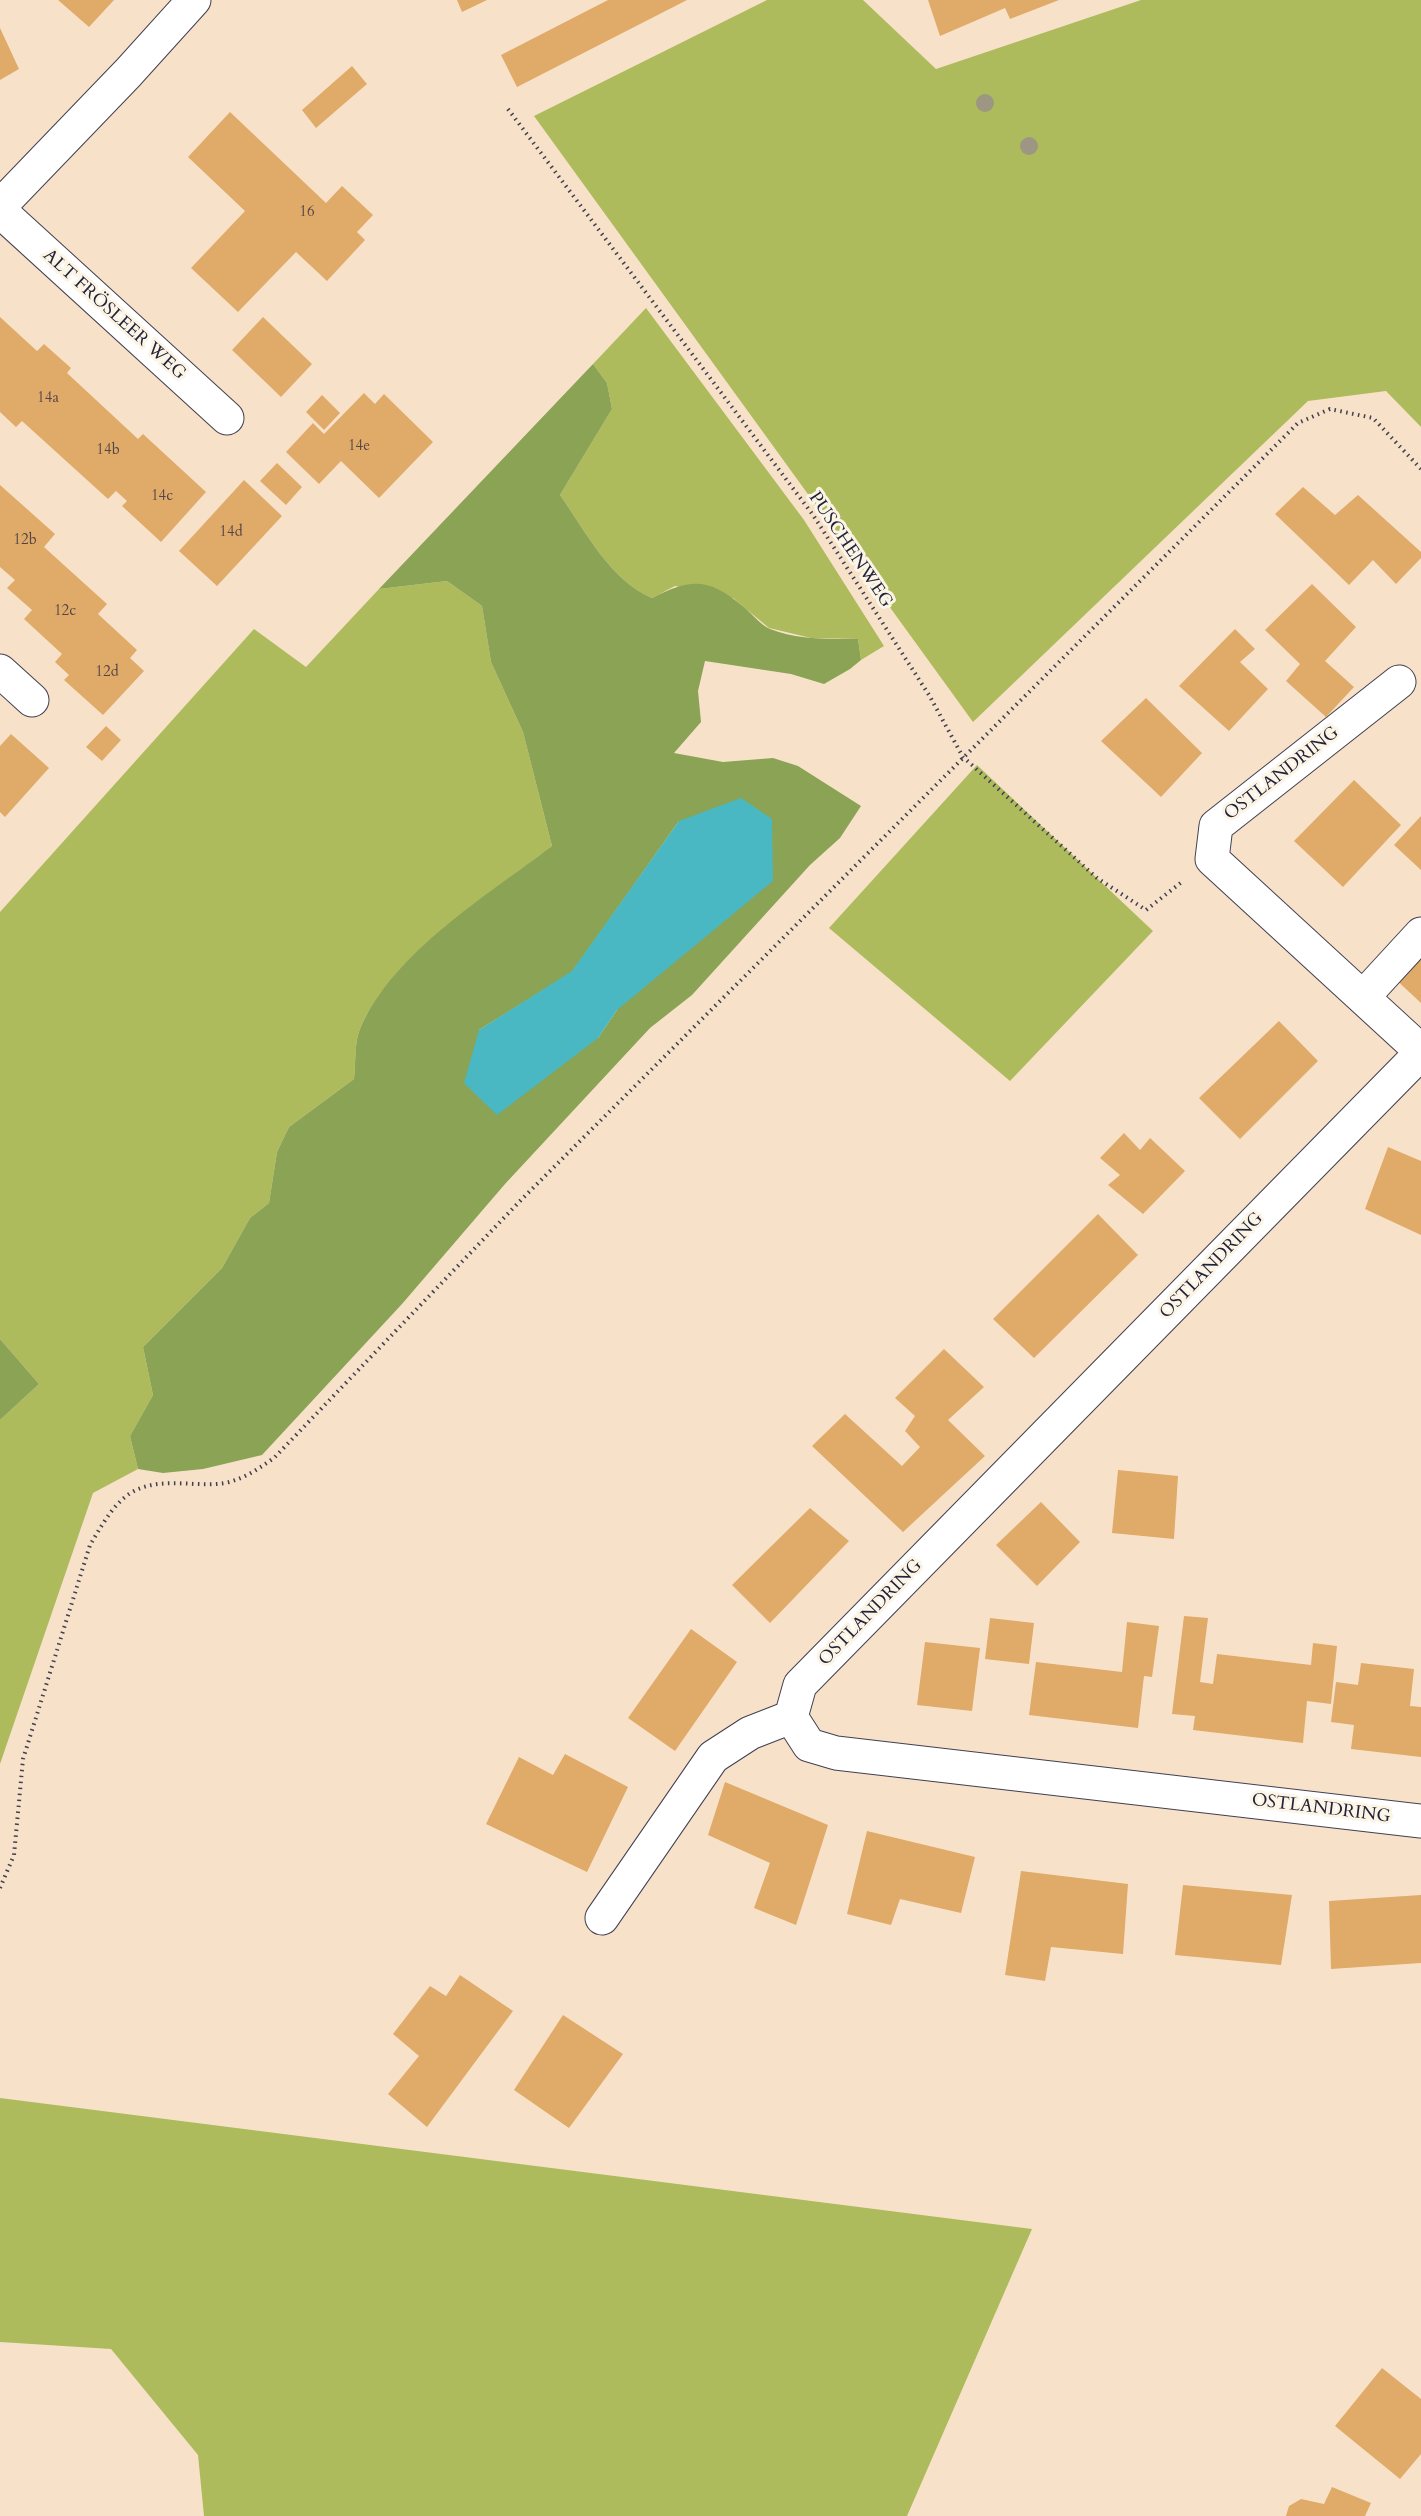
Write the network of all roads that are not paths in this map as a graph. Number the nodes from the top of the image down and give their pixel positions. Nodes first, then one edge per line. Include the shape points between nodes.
1 (194, 0) edge
2 (0, 206) edge
3 (0, 211) edge
4 (227, 418) dead end
5 (0, 671) edge
6 (1399, 682) dead end
7 (32, 700) dead end
8 (1421, 934) edge
9 (1363, 997) junction
10 (1421, 1052) edge
11 (791, 1717) junction
12 (1421, 1821) edge
13 (602, 1918) dead end

1 - 2 street
3 - 4 street, ALT FRÖSLEER WEG
5 - 7 street
6 - 9 street, OSTLANDRING via 1216,826 1212,858
8 - 9 street
9 - 10 street, OSTLANDRING
10 - 11 street, OSTLANDRING via 800,1685
11 - 12 street, OSTLANDRING via 809,1744 836,1753
11 - 13 street via 750,1733 713,1757

